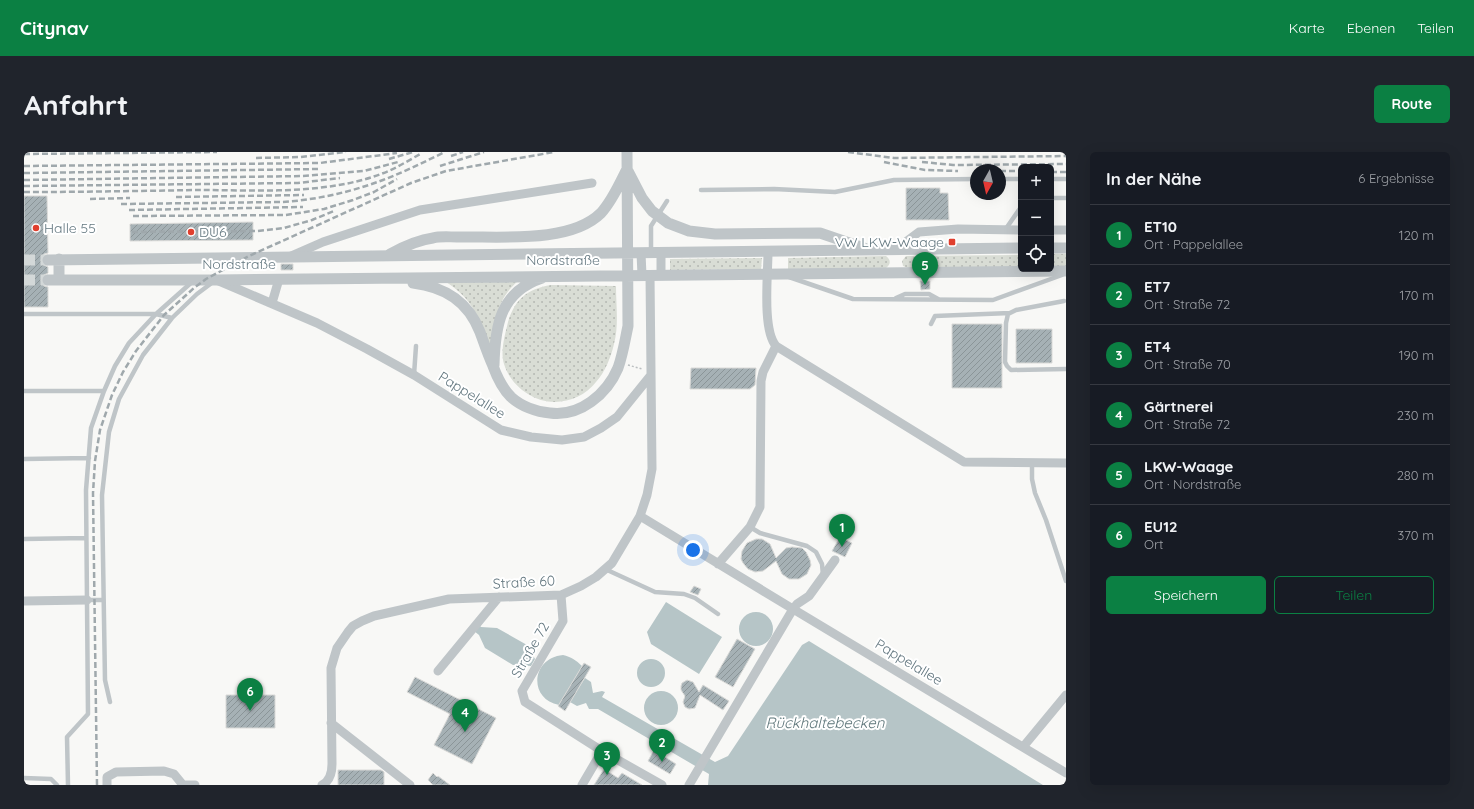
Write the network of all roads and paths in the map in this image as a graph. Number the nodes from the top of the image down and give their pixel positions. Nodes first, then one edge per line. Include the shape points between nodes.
1 (627, 152) edge
2 (627, 168) junction
3 (970, 179) edge
4 (1006, 179) edge
5 (1018, 179) edge
6 (1054, 179) edge
7 (1066, 179) edge
8 (592, 183) dead end
9 (701, 190) dead end
10 (1054, 198) edge
11 (1066, 198) edge
12 (667, 201) dead end
13 (1018, 211) edge
14 (1005, 230) junction
15 (1018, 230) edge
16 (1054, 230) edge
17 (1066, 230) edge
18 (1018, 248) edge
19 (1054, 248) edge
20 (1066, 248) edge
21 (895, 250) junction
22 (872, 251) junction
23 (768, 252) junction
24 (651, 253) junction
25 (290, 256) junction
26 (386, 256) junction
27 (1066, 272) edge
28 (773, 274) junction
29 (551, 275) junction
30 (651, 275) junction
31 (367, 278) junction
32 (197, 279) junction
33 (279, 279) junction
34 (216, 280) junction
35 (1064, 301) dead end
36 (272, 303) junction
37 (1010, 313) junction
38 (24, 314) edge
39 (156, 314) junction
40 (172, 318) junction
41 (931, 324) dead end
42 (416, 346) dead end
43 (776, 346) junction
44 (620, 363) junction
45 (493, 368) junction
46 (1066, 369) edge
47 (651, 374) junction
48 (414, 375) junction
49 (24, 391) edge
50 (104, 391) junction
51 (88, 458) junction
52 (24, 459) edge
53 (1032, 463) junction
54 (1066, 463) edge
55 (640, 516) junction
56 (750, 527) junction
57 (86, 538) junction
58 (24, 539) edge
59 (835, 560) dead end
60 (718, 564) junction
61 (605, 569) junction
62 (823, 577) junction
63 (1066, 581) edge
64 (561, 595) junction
65 (498, 598) junction
66 (87, 600) junction
67 (103, 600) junction
68 (24, 601) edge
69 (793, 609) junction
70 (718, 614) dead end
71 (438, 671) dead end
72 (1066, 695) edge
73 (110, 702) dead end
74 (331, 723) junction
75 (1023, 747) junction
76 (602, 751) junction
77 (1066, 772) edge
78 (24, 778) edge
79 (57, 785) edge
80 (68, 785) edge
81 (107, 785) edge
82 (183, 785) edge
83 (195, 785) edge
84 (322, 785) edge
85 (410, 785) edge
86 (582, 785) edge
87 (662, 785) edge
88 (689, 785) edge

1 - 2 street
2 - 22 street via 642,198 652,211 668,223 689,231 716,234 820,233
2 - 26 street via 611,200 601,213 571,231 551,235 433,237
2 - 44 street via 628,326
3 - 9 lane via 894,180 835,192 774,189
4 - 5 lane
6 - 7 lane
8 - 25 street via 420,210 323,242
10 - 11 lane
12 - 24 lane via 651,226
13 - 14 lane
14 - 15 street
14 - 21 street via 919,232
16 - 17 street
18 - 21 street, Nordstraße
19 - 20 street
21 - 22 street, Nordstraße
22 - 23 street, Nordstraße
23 - 24 street, Nordstraße
23 - 28 street
24 - 26 street, Nordstraße
24 - 30 street
24 - 30 street
25 - 26 street, Nordstraße
25 - 32 street, Nordstraße via 53,260 54,280
27 - 28 street, Nordstraße
27 - 28 lane via 993,300 853,299
28 - 30 street, Nordstraße
28 - 43 street via 767,323
29 - 30 street, Nordstraße
29 - 31 street, Nordstraße
29 - 45 street via 523,286 507,301 498,326
30 - 47 street, Straße 60
31 - 33 street, Nordstraße
31 - 45 street via 425,284 456,298 471,315 480,332
32 - 34 street, Nordstraße
32 - 39 lane
33 - 34 street, Nordstraße
33 - 36 street
34 - 36 street, Pappelallee
34 - 40 lane
35 - 37 lane
36 - 48 street, Pappelallee via 317,322
37 - 41 lane via 935,316
37 - 46 lane via 1006,323 1005,362 1011,370
38 - 39 lane
39 - 40 lane
39 - 50 lane via 129,343
40 - 67 lane via 143,355 131,376 119,399 109,432 102,495
42 - 48 lane
43 - 53 street via 964,462
43 - 56 street via 761,381 760,507
44 - 45 street via 605,389 593,400 568,412 553,414 524,406 512,397 503,387
44 - 47 path
47 - 48 street, Pappelallee via 616,417 602,428 584,437 562,440 531,437 502,430
47 - 55 street, Straße 60 via 652,469
49 - 50 lane
50 - 51 lane via 91,428
51 - 52 lane
51 - 57 lane
53 - 54 street
53 - 63 lane via 1035,493
55 - 60 street, Pappelallee
55 - 61 street, Straße 60 via 612,563
56 - 60 street
56 - 62 lane via 760,533 807,546 816,552 822,564
57 - 58 lane
57 - 66 lane
59 - 62 street
60 - 69 street, Pappelallee
61 - 64 street, Straße 60 via 581,586
61 - 70 lane via 656,592 684,594 695,598
62 - 69 street via 809,596
64 - 65 street, Straße 60
64 - 76 street, Straße 72 via 563,622 522,691 526,702
65 - 71 street
65 - 74 street, Straße 60 via 449,599 374,616 354,626 342,640 333,657 330,679
66 - 67 lane
66 - 68 street
66 - 80 lane via 88,714 67,737
67 - 73 lane via 105,680
69 - 75 street, Pappelallee
69 - 88 street
72 - 75 street
74 - 84 street, Straße 60 via 332,772
74 - 85 street
75 - 77 street, Pappelallee
76 - 86 street
76 - 87 street, Straße 72
78 - 79 lane via 51,779
81 - 82 street via 107,777 116,772 164,771 174,774
82 - 83 street

